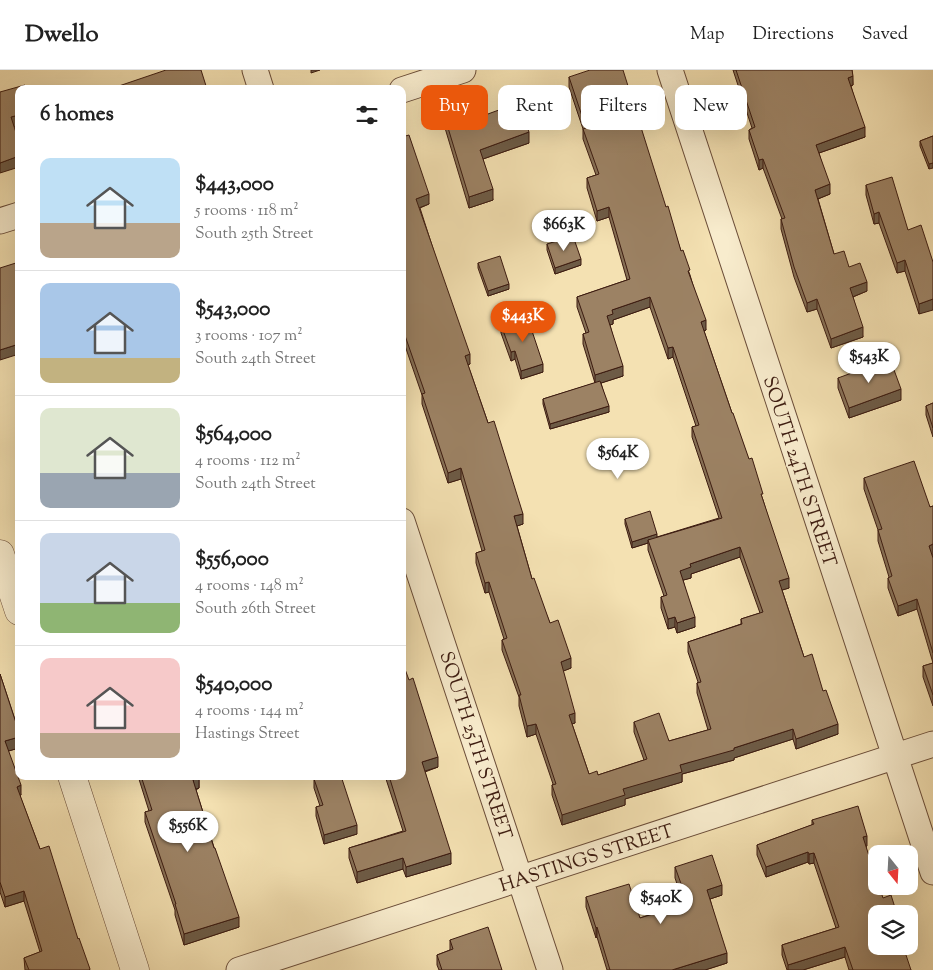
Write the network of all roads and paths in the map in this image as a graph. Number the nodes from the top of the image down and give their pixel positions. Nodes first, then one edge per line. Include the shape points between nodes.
1 (255, 70) edge
2 (463, 70) edge
3 (670, 70) edge
4 (260, 85) edge
5 (406, 89) edge
6 (15, 215) edge
7 (0, 221) edge
8 (406, 533) edge
9 (0, 554) edge
10 (15, 599) edge
11 (933, 744) edge
12 (894, 757) junction
13 (73, 780) edge
14 (933, 872) edge
15 (520, 878) junction
16 (135, 970) edge
17 (239, 970) edge
18 (550, 970) edge

1 - 4 street
2 - 5 street
3 - 12 street, SOUTH 24TH STREET
6 - 7 street
8 - 15 street, SOUTH 25TH STREET
9 - 10 street
11 - 12 street, HASTINGS STREET
12 - 14 street, SOUTH 24TH STREET
12 - 15 street, HASTINGS STREET
13 - 16 street
15 - 17 street, HASTINGS STREET
15 - 18 street, SOUTH 25TH STREET

